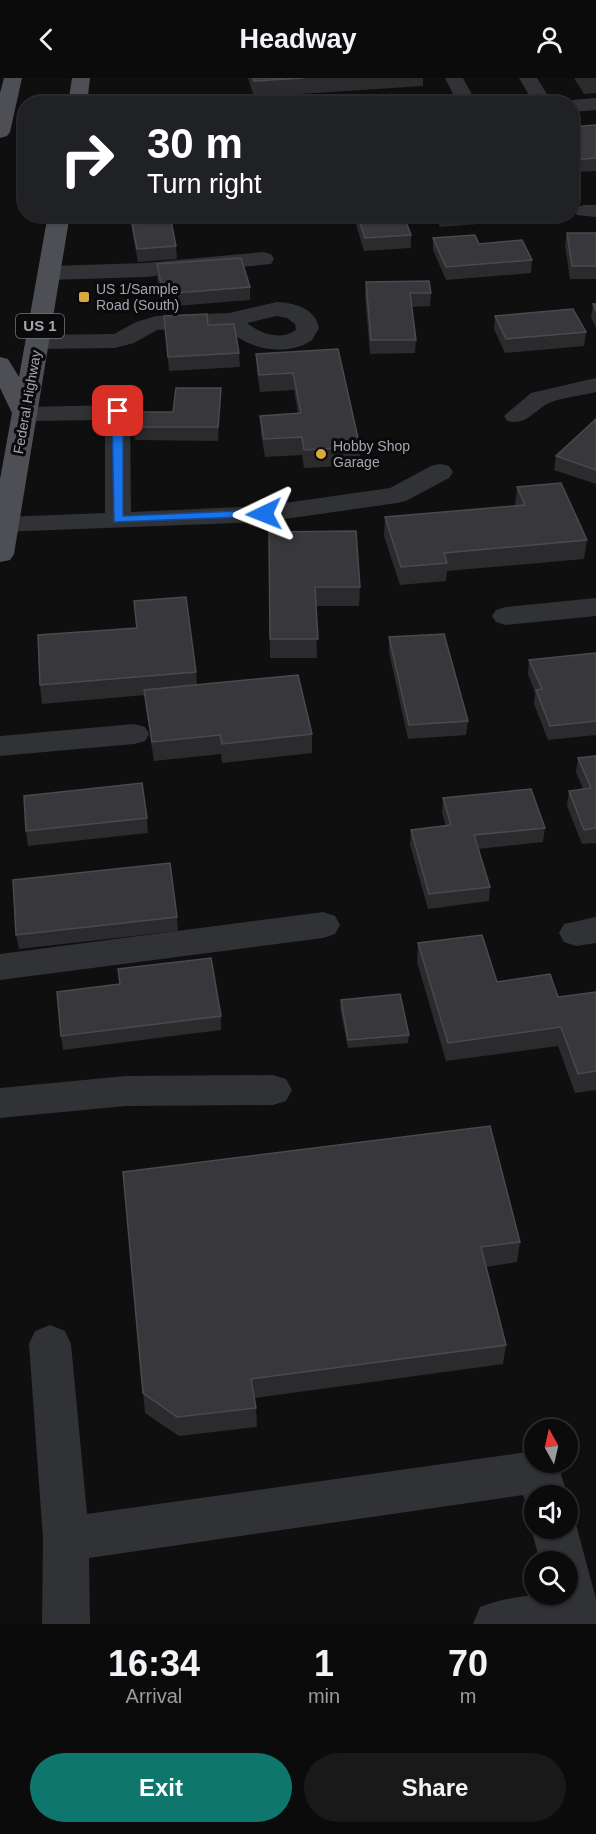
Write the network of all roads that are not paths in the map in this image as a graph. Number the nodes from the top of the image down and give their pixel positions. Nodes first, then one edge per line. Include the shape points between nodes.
1 (13, 78) edge
2 (81, 78) edge
3 (454, 78) edge
4 (528, 78) edge
5 (78, 96) edge
6 (464, 96) edge
7 (539, 96) edge
8 (596, 105) edge
9 (579, 106) edge
10 (0, 132) edge
11 (58, 222) edge
12 (263, 259) dead end
13 (49, 273) junction
14 (232, 320) dead end
15 (37, 342) junction
16 (0, 364) edge
17 (596, 385) edge
18 (25, 414) junction
19 (516, 416) dead end
20 (440, 472) dead end
21 (118, 520) junction
22 (5, 525) junction
23 (0, 554) edge
24 (596, 607) edge
25 (506, 616) dead end
26 (134, 734) dead end
27 (0, 746) edge
28 (323, 925) dead end
29 (0, 967) edge
30 (273, 1090) dead end
31 (0, 1103) edge
32 (50, 1344) dead end
33 (543, 1485) edge
34 (66, 1539) junction
35 (570, 1605) edge
36 (66, 1624) edge
37 (497, 1624) edge

1 - 10 main road
2 - 5 main road
3 - 6 street
4 - 7 street
8 - 9 street
11 - 13 main road, Federal Highway / US 1
12 - 13 street via 145,270
13 - 15 main road, Federal Highway / US 1
14 - 15 street via 156,323 138,328 117,341
15 - 18 main road, Federal Highway / US 1
16 - 18 main road
17 - 19 street via 540,398
18 - 21 street via 118,411
18 - 22 main road, Federal Highway / US 1
20 - 21 street via 397,495 264,514
21 - 22 street
22 - 23 main road, Federal Highway / US 1
24 - 25 street
26 - 27 street
28 - 29 street
30 - 31 street via 126,1091
32 - 34 street
33 - 34 street via 539,1472
34 - 36 street
35 - 37 street

